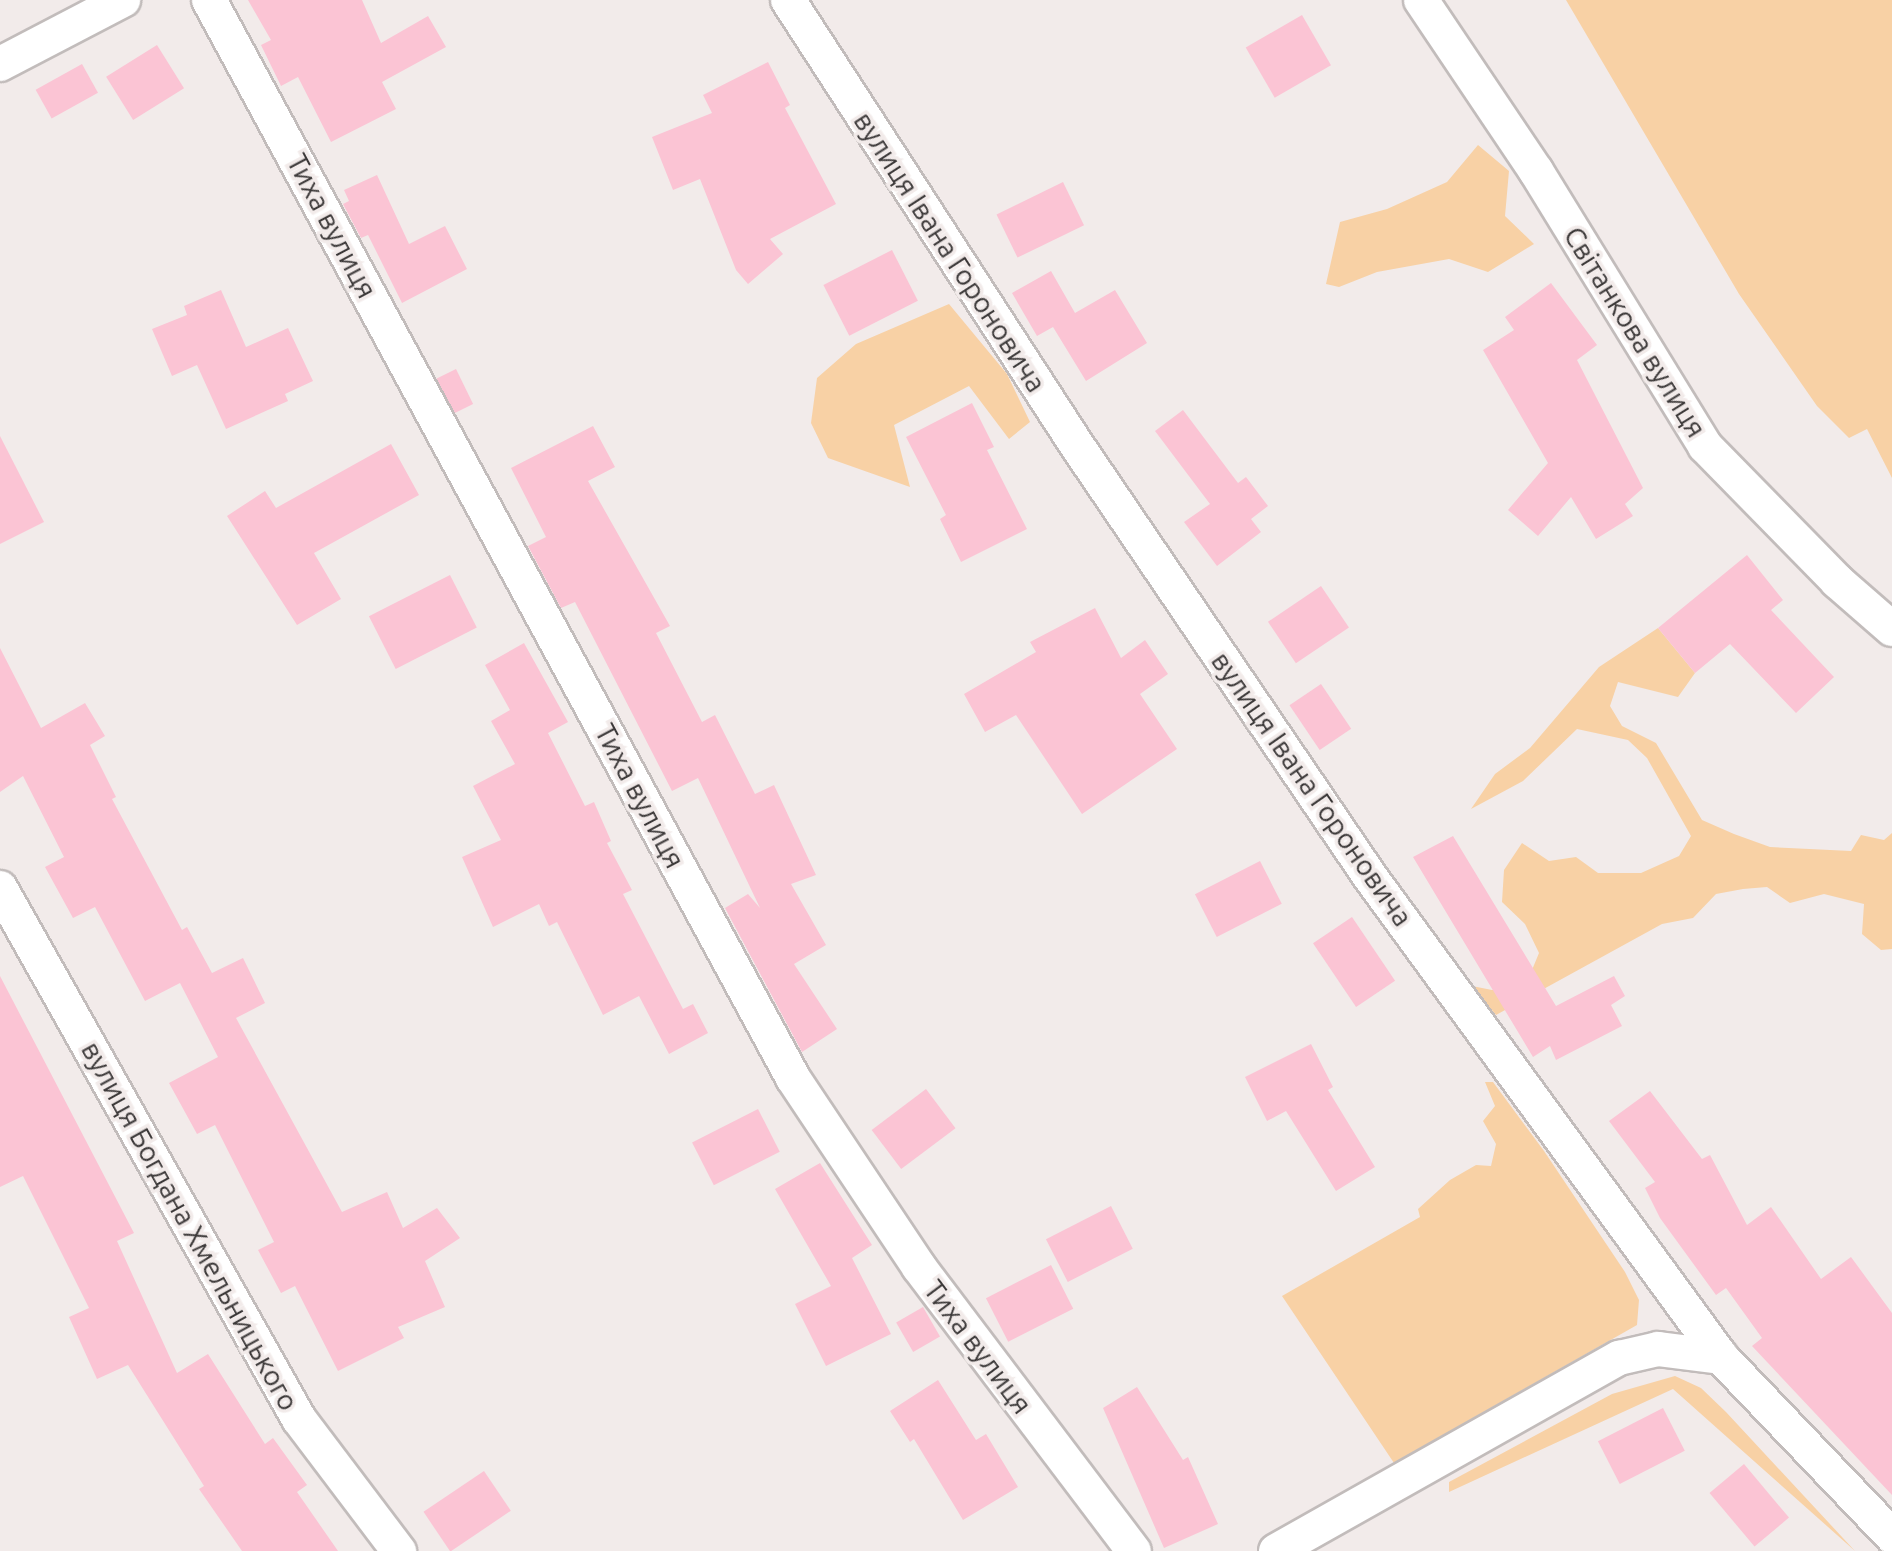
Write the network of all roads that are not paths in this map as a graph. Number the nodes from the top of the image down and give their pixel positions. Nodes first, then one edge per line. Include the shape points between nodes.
1 (123, 0) edge
2 (209, 0) edge
3 (788, 0) edge
4 (1421, 0) edge
5 (0, 64) edge
6 (1892, 629) edge
7 (0, 888) edge
8 (1721, 1357) junction
9 (1892, 1536) edge
10 (399, 1551) edge
11 (1134, 1551) edge
12 (1276, 1551) edge

1 - 5 street
2 - 11 street, Тиха вулиця via 793,1078 919,1267
3 - 8 street, вулиця Івана Гороновича via 1059,418 1371,878
4 - 6 street, Світанкова вулиця via 1536,171 1705,446 1837,581
7 - 10 street, вулиця Богдана Хмельницького via 299,1419
8 - 9 street, вулиця Івана Гороновича
8 - 12 street via 1658,1349 1619,1358

